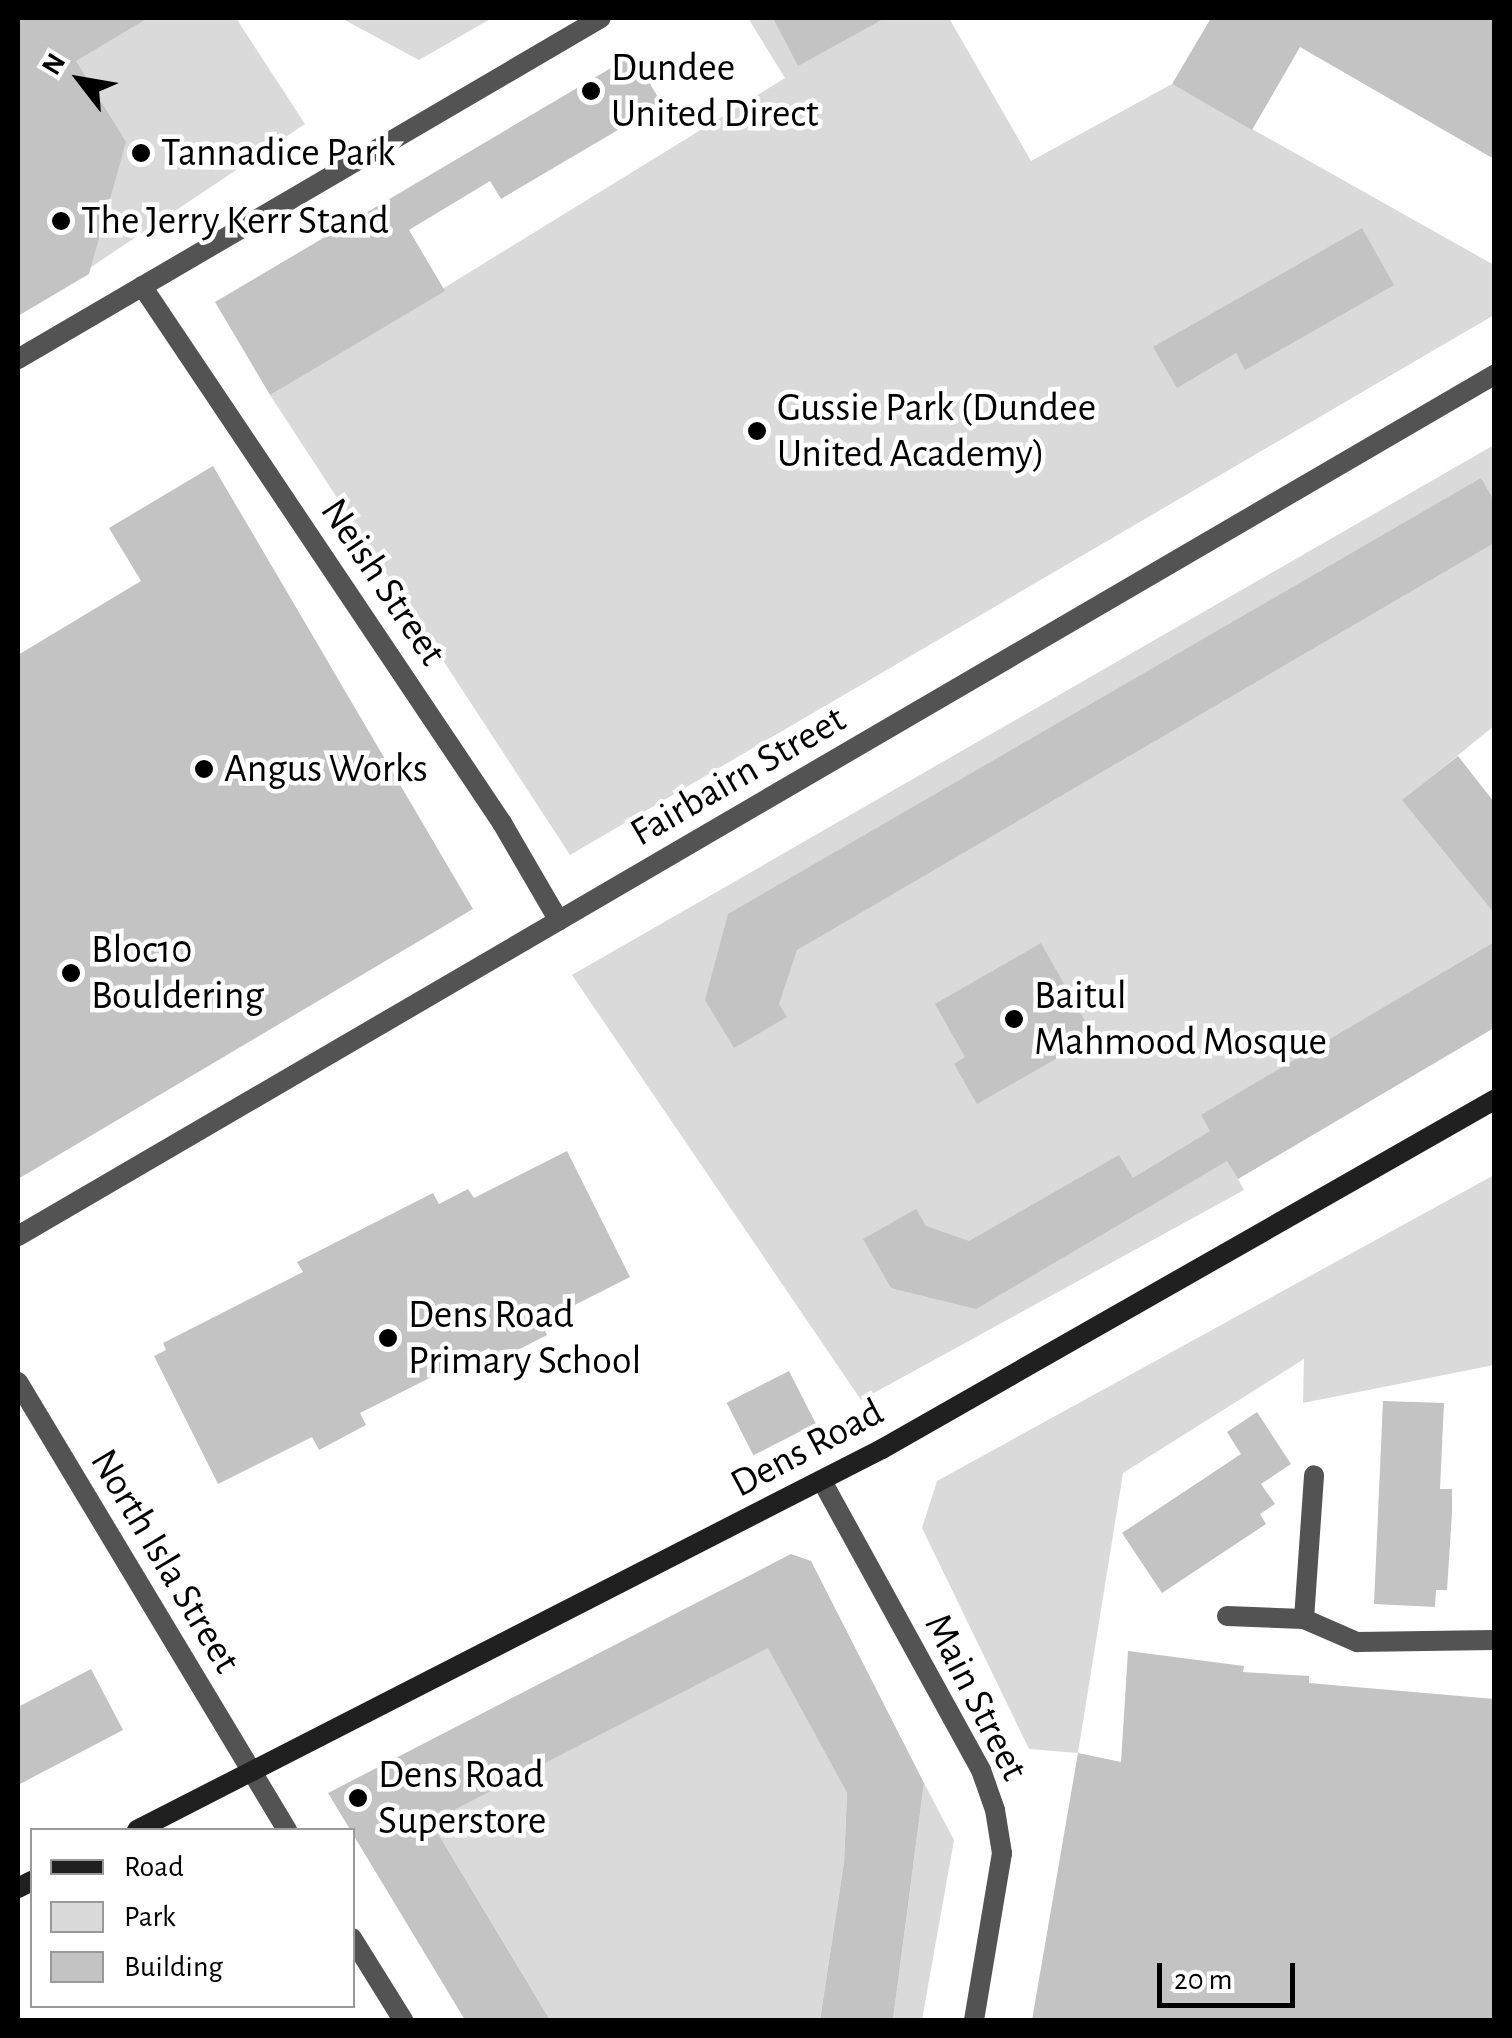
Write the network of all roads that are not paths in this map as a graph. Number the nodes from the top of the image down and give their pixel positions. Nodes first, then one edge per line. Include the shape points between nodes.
1 (600, 18) edge
2 (142, 286) junction
3 (18, 359) edge
4 (1494, 375) edge
5 (560, 921) junction
6 (1494, 1100) edge
7 (18, 1236) edge
8 (18, 1382) edge
9 (1314, 1475) dead end
10 (822, 1482) junction
11 (1228, 1616) dead end
12 (1304, 1619) junction
13 (1494, 1640) edge
14 (253, 1775) junction
15 (141, 1828) edge
16 (286, 1828) edge
17 (355, 1943) edge
18 (403, 2020) edge
19 (974, 2020) edge

1 - 2 street
2 - 3 street
2 - 5 street, Neish Street via 502,823
4 - 5 street, Fairbairn Street
5 - 7 street, Fairbairn Street
6 - 10 main road, Dens Road
8 - 14 street, North Isla Street
9 - 12 street
10 - 14 main road, Dens Road
10 - 19 street, Main Street via 980,1770 995,1810 1002,1853
11 - 12 street
12 - 13 street via 1357,1642
14 - 15 main road, Dens Road
14 - 16 street, North Isla Street
17 - 18 street

